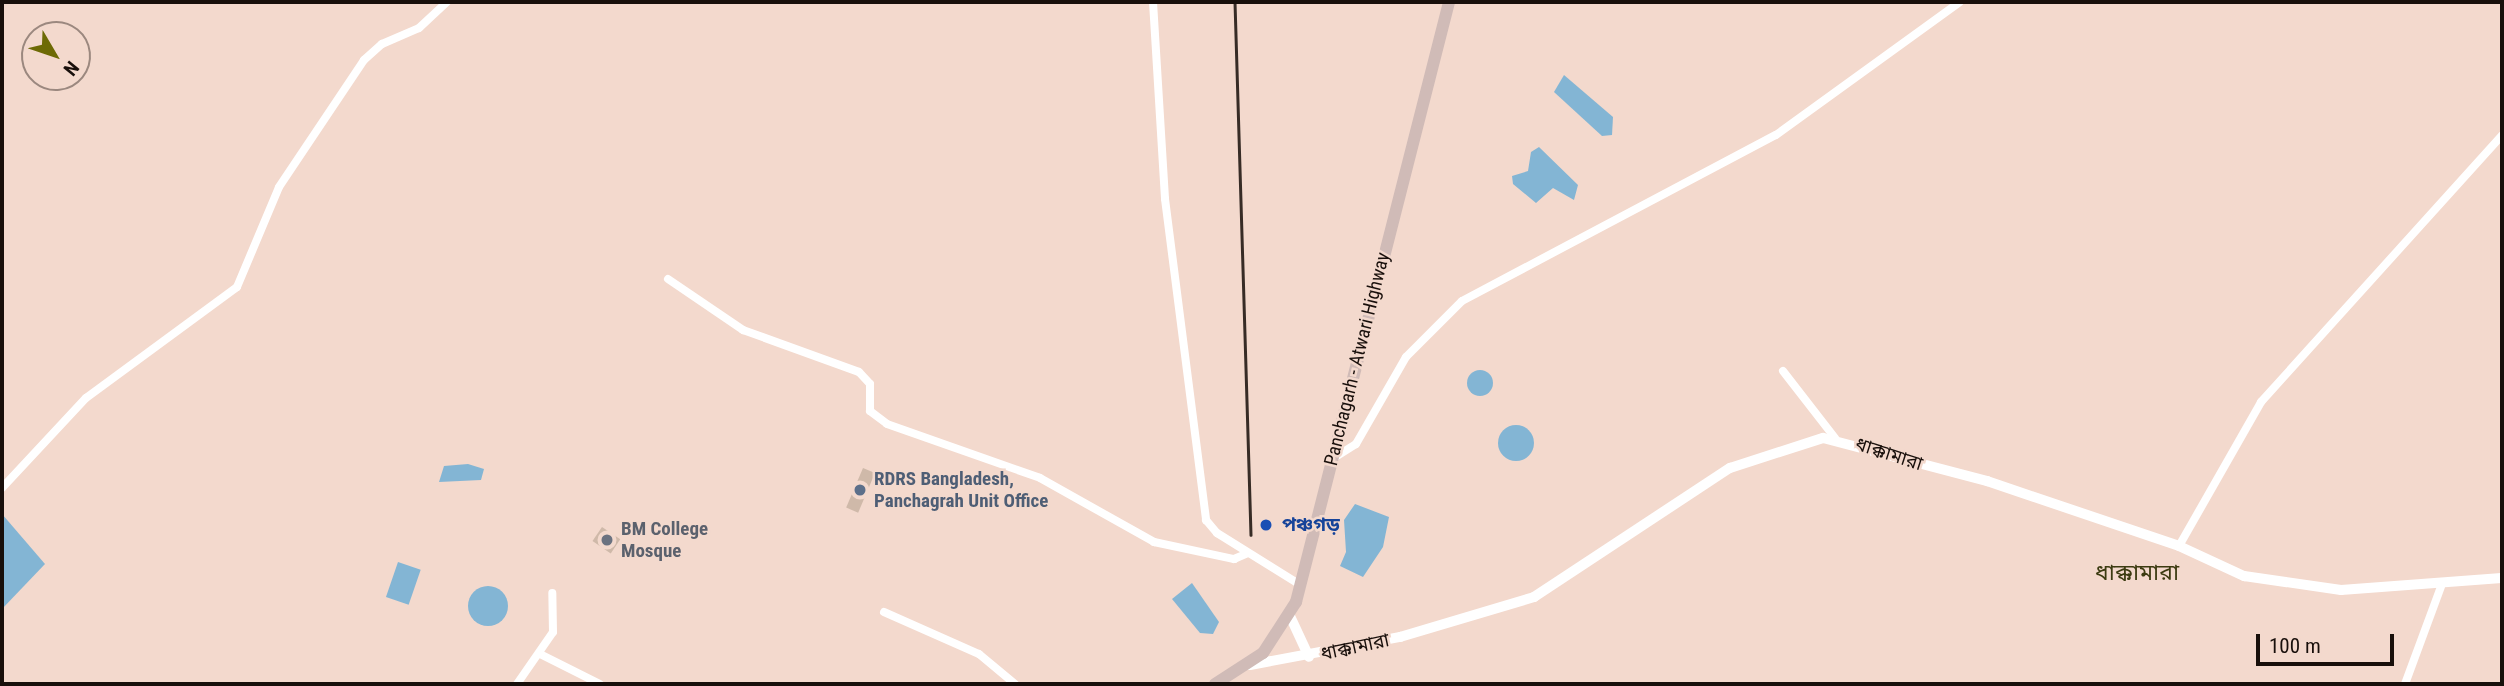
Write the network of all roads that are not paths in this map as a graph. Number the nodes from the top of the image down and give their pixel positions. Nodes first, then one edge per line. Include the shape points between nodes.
1 (447, 2) edge
2 (1153, 2) edge
3 (1449, 2) edge
4 (1960, 2) edge
5 (2502, 135) edge
6 (668, 279) dead end
7 (1783, 372) dead end
8 (1835, 438) junction
9 (1332, 459) junction
10 (2, 488) edge
11 (2179, 546) junction
12 (1248, 553) junction
13 (2502, 578) edge
14 (2442, 584) junction
15 (1302, 586) junction
16 (552, 593) dead end
17 (884, 612) dead end
18 (1290, 616) junction
19 (540, 654) junction
20 (1308, 657) junction
21 (1250, 665) junction
22 (517, 684) edge
23 (600, 684) edge
24 (1015, 684) edge
25 (1215, 684) edge
26 (2404, 684) edge

1 - 10 street via 419,28 382,44 364,60 279,187 237,287 86,397
2 - 12 street via 1165,199 1204,510 1211,529
3 - 9 main road, Panchagarh - Atwari Highway
4 - 9 street via 1776,135 1462,301 1406,357 1356,444
5 - 11 street via 2261,402
6 - 12 street via 743,330 865,376 870,411 887,424 1040,478 1154,542 1234,559
7 - 8 street
8 - 11 street, ধাক্কামারা
8 - 20 street, ধাক্কামারা via 1793,443 1740,463 1534,597 1471,620
9 - 15 main road, Panchagarh - Atwari Highway
11 - 14 street, ধাক্কামারা via 2244,576 2308,586
12 - 15 street
13 - 14 street, ধাক্কামারা
14 - 26 street
15 - 18 main road, Panchagarh - Atwari Highway
16 - 19 street via 556,623
17 - 24 street via 986,658
18 - 20 street, ধাক্কামারা
18 - 21 main road, Panchagarh - Atwari Highway
19 - 22 street
19 - 23 street
20 - 21 street, ধাক্কামারা
21 - 25 main road, Panchagarh - Atwari Highway

